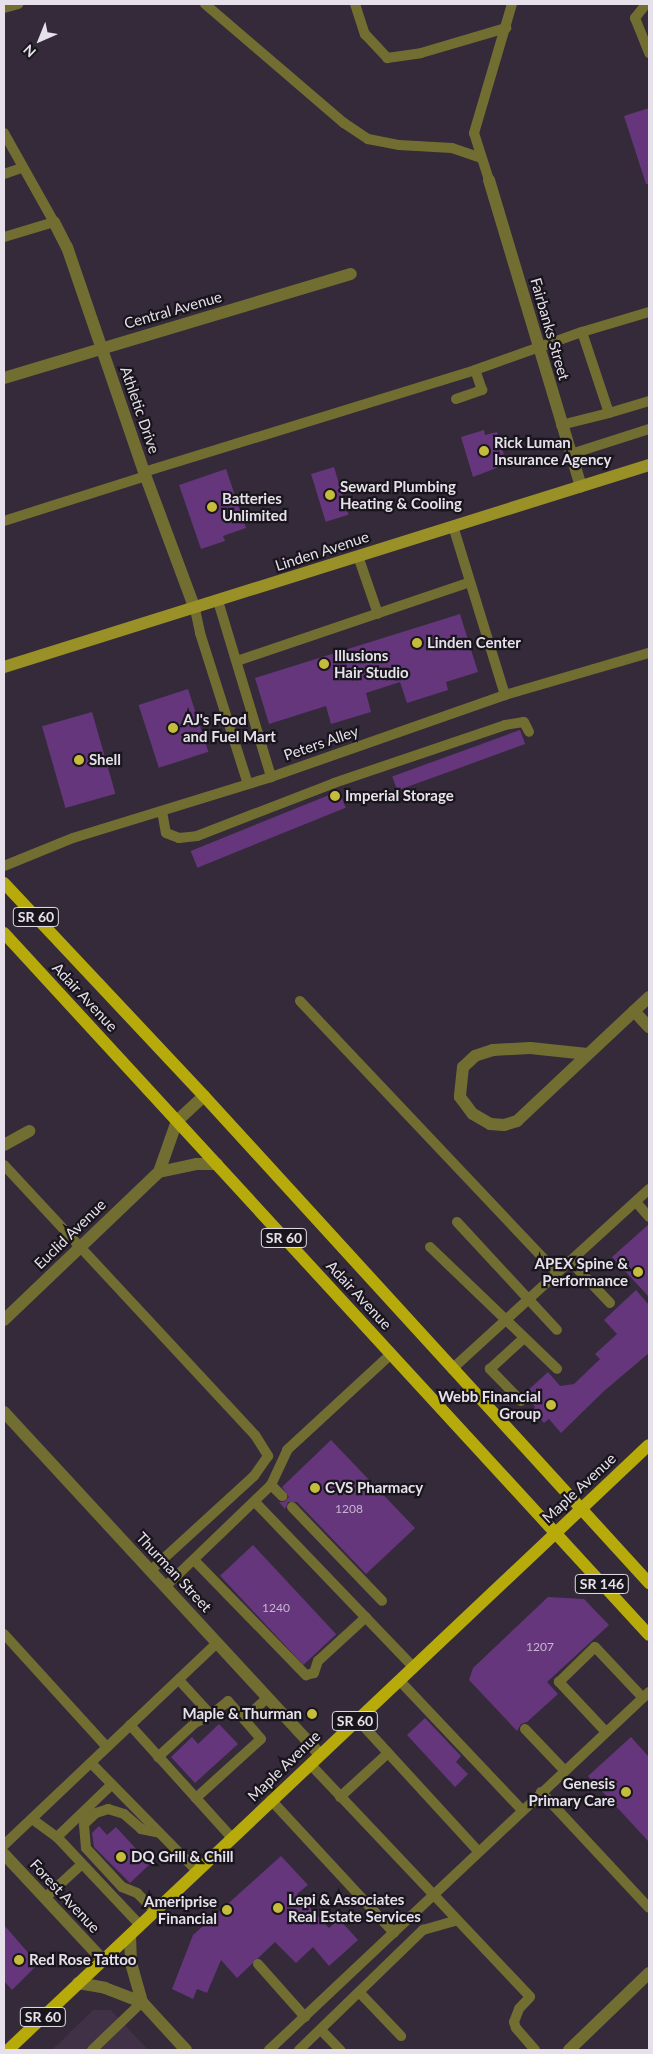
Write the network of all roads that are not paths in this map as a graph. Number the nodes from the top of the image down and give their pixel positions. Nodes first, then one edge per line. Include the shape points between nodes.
1 (18, 4) edge
2 (205, 4) edge
3 (355, 4) edge
4 (512, 4) edge
5 (646, 4) edge
6 (4, 8) edge
7 (506, 28) junction
8 (649, 53) edge
9 (4, 132) edge
10 (481, 158) junction
11 (21, 168) junction
12 (4, 174) edge
13 (489, 180) joint
14 (54, 222) junction
15 (4, 237) edge
16 (351, 274) dead end
17 (649, 312) edge
18 (582, 332) junction
19 (101, 348) junction
20 (539, 349) junction
21 (475, 370) junction
22 (4, 378) edge
23 (456, 399) dead end
24 (649, 400) edge
25 (610, 413) junction
26 (561, 425) junction
27 (649, 429) edge
28 (571, 454) junction
29 (649, 465) edge
30 (145, 474) junction
31 (581, 486) junction
32 (4, 521) edge
33 (454, 526) junction
34 (358, 556) junction
35 (470, 582) junction
36 (218, 601) junction
37 (195, 609) junction
38 (378, 614) junction
39 (649, 653) edge
40 (237, 661) junction
41 (4, 667) edge
42 (505, 695) junction
43 (529, 732) dead end
44 (271, 777) junction
45 (248, 784) junction
46 (162, 811) junction
47 (4, 866) edge
48 (4, 883) edge
49 (6, 939) edge
50 (649, 997) edge
51 (300, 1001) dead end
52 (634, 1011) junction
53 (649, 1027) edge
54 (587, 1054) junction
55 (204, 1096) junction
56 (177, 1121) junction
57 (29, 1131) dead end
58 (4, 1144) edge
59 (217, 1164) junction
60 (4, 1165) edge
61 (159, 1172) junction
62 (649, 1189) edge
63 (636, 1202) junction
64 (649, 1217) edge
65 (457, 1222) dead end
66 (430, 1247) dead end
67 (79, 1248) junction
68 (570, 1261) junction
69 (557, 1273) junction
70 (529, 1299) junction
71 (610, 1303) dead end
72 (4, 1320) edge
73 (506, 1320) junction
74 (557, 1330) dead end
75 (524, 1338) junction
76 (391, 1354) junction
77 (452, 1369) junction
78 (556, 1369) dead end
79 (521, 1402) dead end
80 (4, 1412) edge
81 (649, 1445) edge
82 (271, 1485) junction
83 (282, 1496) dead end
84 (255, 1502) junction
85 (292, 1507) dead end
86 (581, 1508) junction
87 (555, 1532) junction
88 (194, 1560) junction
89 (150, 1571) junction
90 (649, 1583) edge
91 (166, 1587) junction
92 (382, 1601) dead end
93 (366, 1617) junction
94 (4, 1634) edge
95 (649, 1635) edge
96 (217, 1643) junction
97 (413, 1667) junction
98 (179, 1680) junction
99 (399, 1680) junction
100 (646, 1695) edge
101 (267, 1698) junction
102 (211, 1715) junction
103 (244, 1719) junction
104 (358, 1719) junction
105 (130, 1725) junction
106 (526, 1729) dead end
107 (606, 1732) junction
108 (107, 1747) junction
109 (388, 1752) junction
110 (320, 1754) junction
111 (158, 1756) junction
112 (92, 1763) junction
113 (310, 1764) junction
114 (564, 1770) junction
115 (112, 1784) junction
116 (541, 1792) junction
117 (340, 1796) junction
118 (196, 1798) junction
119 (271, 1800) junction
120 (522, 1810) junction
121 (32, 1819) junction
122 (160, 1833) junction
123 (57, 1837) junction
124 (232, 1838) junction
125 (4, 1845) edge
126 (479, 1852) junction
127 (4, 1854) edge
128 (82, 1864) junction
129 (197, 1871) junction
130 (433, 1895) junction
131 (45, 1898) junction
132 (649, 1908) edge
133 (155, 1911) junction
134 (456, 1920) junction
135 (140, 1925) junction
136 (394, 1933) junction
137 (130, 1935) junction
138 (103, 1960) junction
139 (258, 1964) dead end
140 (649, 1973) edge
141 (78, 1983) junction
142 (359, 1992) junction
143 (142, 2002) junction
144 (305, 2017) junction
145 (321, 2030) junction
146 (401, 2036) dead end
147 (8, 2050) edge
148 (92, 2050) edge
149 (184, 2050) edge
150 (269, 2050) edge
151 (300, 2050) edge
152 (340, 2050) edge
153 (536, 2050) edge
154 (569, 2050) edge

1 - 6 lane
2 - 10 lane via 344,124 368,139 399,145 452,148
3 - 7 lane via 365,34 387,58 421,53
4 - 7 lane
5 - 8 lane via 635,18
7 - 10 lane via 474,133
9 - 11 lane
10 - 13 lane
11 - 12 lane
11 - 14 lane
13 - 20 street, Fairbanks Street
14 - 15 lane
14 - 19 street, Athletic Drive via 67,248
16 - 19 street, Central Avenue
17 - 18 lane
18 - 20 lane
18 - 25 lane
19 - 22 street, Central Avenue
19 - 30 street, Athletic Drive
20 - 21 lane
20 - 26 street, Fairbanks Street
21 - 23 lane via 482,390
21 - 30 lane
24 - 25 lane
25 - 26 lane
26 - 28 street, Fairbanks Street
27 - 28 lane
28 - 31 street, Fairbanks Street
29 - 31 main road, Linden Avenue
30 - 32 lane
30 - 37 street, Athletic Drive
31 - 33 main road, Linden Avenue
33 - 34 main road, Linden Avenue
33 - 35 lane
34 - 36 main road, Linden Avenue
34 - 38 lane
35 - 38 lane
35 - 42 lane
36 - 37 main road, Linden Avenue
36 - 40 lane
37 - 41 main road, Linden Avenue
37 - 45 lane
38 - 40 lane
39 - 42 lane, Peters Alley
40 - 44 lane
42 - 44 lane, Peters Alley
43 - 46 lane via 524,722 505,725 334,783 196,836 179,838 166,834
44 - 45 lane, Peters Alley
45 - 46 lane, Peters Alley
46 - 47 lane, Peters Alley via 72,838
48 - 55 main road, Adair Avenue / SR 60
49 - 56 main road, Adair Avenue / SR 60
50 - 52 street
51 - 69 lane
52 - 53 street
52 - 54 street
54 - 54 street via 530,1048 493,1050 475,1056 463,1067 460,1097 473,1114 490,1124 518,1121
55 - 56 street, Euclid Avenue
55 - 77 main road, Adair Avenue / SR 60
56 - 59 main road, Adair Avenue / SR 60
56 - 61 street, Euclid Avenue
57 - 58 street
59 - 61 street via 197,1164
59 - 76 main road, Adair Avenue / SR 60
60 - 67 lane
61 - 67 street, Euclid Avenue
62 - 63 lane
63 - 64 lane
63 - 68 lane
65 - 70 lane
66 - 73 lane
67 - 72 street, Euclid Avenue
67 - 89 lane via 255,1435 268,1456 254,1476
68 - 69 lane
68 - 71 lane
69 - 70 lane
70 - 73 lane
70 - 74 lane
73 - 75 lane
73 - 77 lane
75 - 78 lane
75 - 79 lane via 490,1369
76 - 82 lane via 287,1450
76 - 87 main road, Adair Avenue / SR 60
77 - 86 main road, Adair Avenue / SR 60
80 - 89 street, Thurman Street
81 - 86 main road, Maple Avenue
82 - 83 lane
82 - 84 lane
84 - 88 lane
84 - 93 lane
85 - 92 lane
86 - 87 main road, Maple Avenue
86 - 90 main road, Adair Avenue / SR 60
87 - 95 main road, Adair Avenue / SR 146
87 - 97 main road, Maple Avenue / SR 60
88 - 91 lane
88 - 93 lane via 306,1674 314,1672 318,1661
89 - 91 street, Thurman Street
91 - 96 street, Thurman Street
93 - 97 lane
94 - 108 lane
96 - 98 lane
96 - 101 street, Thurman Street
97 - 99 main road, Maple Avenue / SR 60
98 - 102 lane
98 - 105 lane
99 - 104 main road, Maple Avenue / SR 60
99 - 120 lane
100 - 107 lane
100 - 107 lane via 596,1647 589,1653 558,1682
101 - 103 lane
101 - 110 street, Thurman Street
102 - 103 lane via 228,1701
102 - 111 lane via 195,1723
103 - 118 lane via 262,1739
104 - 109 lane
104 - 110 main road, Maple Avenue / SR 60
105 - 108 lane
105 - 111 lane
106 - 114 lane
107 - 114 lane
108 - 112 lane
109 - 117 lane
109 - 126 lane
110 - 113 main road, Maple Avenue / SR 60
111 - 118 lane
112 - 115 lane
112 - 121 lane
113 - 117 lane
113 - 119 main road, Maple Avenue / SR 60
114 - 116 lane
115 - 122 lane
115 - 123 lane
116 - 120 lane
116 - 132 lane
117 - 130 lane
118 - 124 lane
119 - 124 main road, Maple Avenue / SR 60
119 - 136 lane
120 - 126 lane
121 - 123 lane
121 - 125 lane
122 - 129 lane
122 - 133 lane via 141,1829 124,1814 108,1809 96,1813 84,1824 86,1848 122,1887 137,1892
123 - 128 lane
124 - 129 main road, Maple Avenue / SR 60
126 - 130 lane
127 - 131 street, Forest Avenue
128 - 131 lane
128 - 135 lane
129 - 133 main road, Maple Avenue / SR 60
130 - 134 lane
130 - 136 lane
131 - 138 street, Forest Avenue
133 - 135 main road, Maple Avenue / SR 60
134 - 142 lane via 422,1930
134 - 153 lane via 530,1997 519,2009 514,2022
135 - 137 main road, Maple Avenue / SR 60
136 - 144 lane
137 - 138 main road, Maple Avenue / SR 60
137 - 143 street via 131,1964
138 - 141 main road, Maple Avenue / SR 60
139 - 144 lane
140 - 154 street
141 - 143 street via 105,1988
141 - 147 main road, Maple Avenue / SR 60
142 - 145 lane
142 - 146 lane
143 - 148 lane
143 - 149 street
144 - 150 lane
145 - 151 lane
145 - 152 lane

